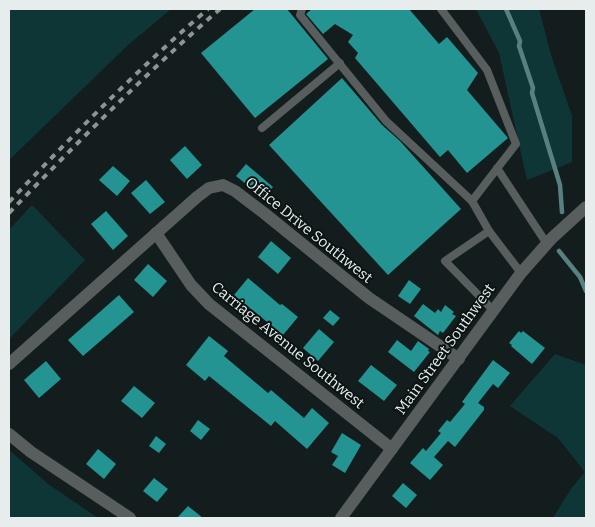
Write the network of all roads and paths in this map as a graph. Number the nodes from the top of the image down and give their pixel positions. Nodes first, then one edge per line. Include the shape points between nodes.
1 (302, 9) edge
2 (441, 9) edge
3 (340, 63) junction
4 (262, 128) dead end
5 (498, 168) junction
6 (472, 201) junction
7 (586, 207) edge
8 (489, 231) junction
9 (156, 233) junction
10 (547, 244) junction
11 (521, 273) junction
12 (494, 311) junction
13 (459, 359) junction
14 (9, 364) edge
15 (9, 434) edge
16 (392, 449) junction
17 (130, 518) edge
18 (341, 518) edge

1 - 3 lane via 300,15
2 - 5 lane via 487,70 516,144
3 - 4 lane
3 - 6 lane via 386,121
5 - 6 lane
5 - 10 lane
6 - 8 lane
7 - 10 street, Main Street Southwest
8 - 11 lane
8 - 12 lane via 445,261
9 - 13 street, Office Drive Southwest via 196,197 209,188 223,185 264,213 369,298
9 - 14 street, Office Drive Southwest
9 - 16 street, Carriage Avenue Southwest via 191,285 209,304
10 - 11 street, Main Street Southwest
11 - 12 street, Main Street Southwest
12 - 13 street, Main Street Southwest
13 - 16 street, Main Street Southwest
15 - 17 street
16 - 18 street, Main Street Southwest

